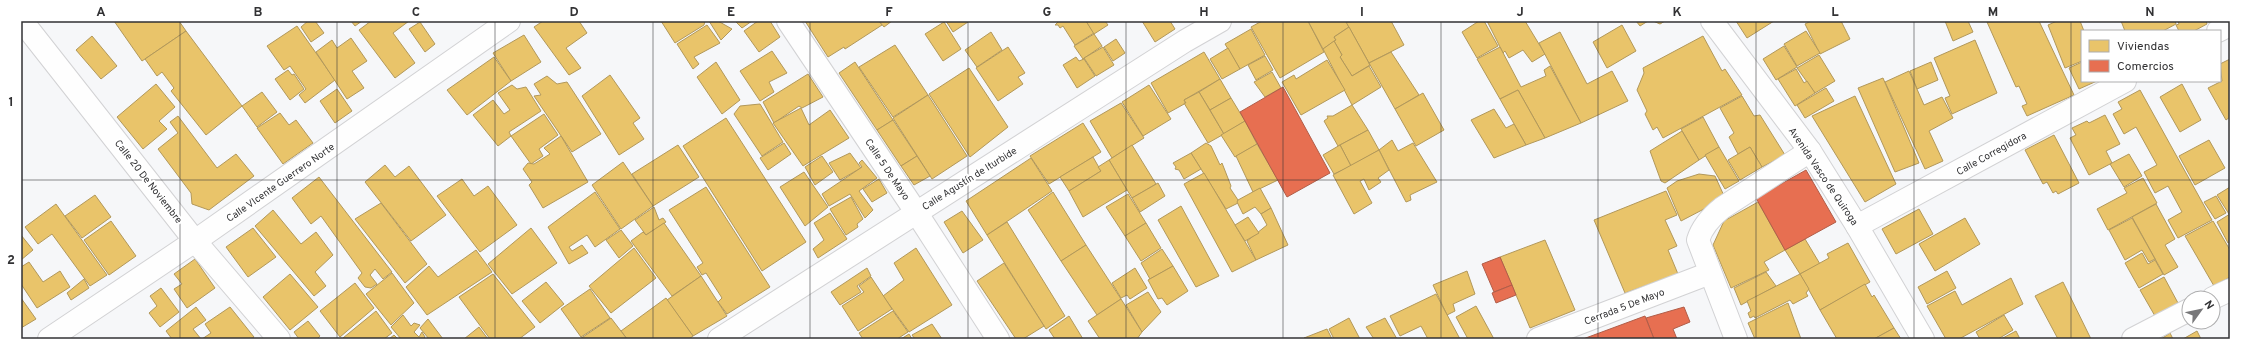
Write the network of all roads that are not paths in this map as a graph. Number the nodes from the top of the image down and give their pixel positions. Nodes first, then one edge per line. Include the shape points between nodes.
1 (22, 21) edge
2 (509, 21) edge
3 (788, 21) edge
4 (1220, 21) edge
5 (1712, 21) edge
6 (2230, 25) edge
7 (2220, 30) edge
8 (2123, 82) edge
9 (1810, 152) junction
10 (916, 212) junction
11 (1857, 226) junction
12 (195, 241) junction
13 (1710, 273) junction
14 (2181, 314) edge
15 (49, 339) edge
16 (278, 339) edge
17 (719, 339) edge
18 (998, 339) edge
19 (1538, 339) edge
20 (1736, 339) edge
21 (1923, 339) edge
22 (2133, 339) edge

1 - 12 street, Calle 20 De Noviembre
2 - 12 street, Calle VIcente Guerrero Norte
3 - 10 street, Calle 5 De Mayo
4 - 10 street, Calle Agustín de Iturbide via 1178,45
5 - 9 street, Avenida Vasco de Quiroga
6 - 7 street
8 - 11 street, Calle Corregidora
9 - 11 street, Avenida Vasco de Quiroga
9 - 13 street via 1714,214 1701,231 1698,240
10 - 17 street, Calle Agustín de Iturbide
10 - 18 street, Calle 5 De Mayo
11 - 21 street, Avenida Vasco de Quiroga
12 - 15 street, Calle VIcente Guerrero Norte
12 - 16 street, Calle 20 De Noviembre
13 - 19 street, Cerrada 5 De Mayo
13 - 20 street
14 - 22 street

